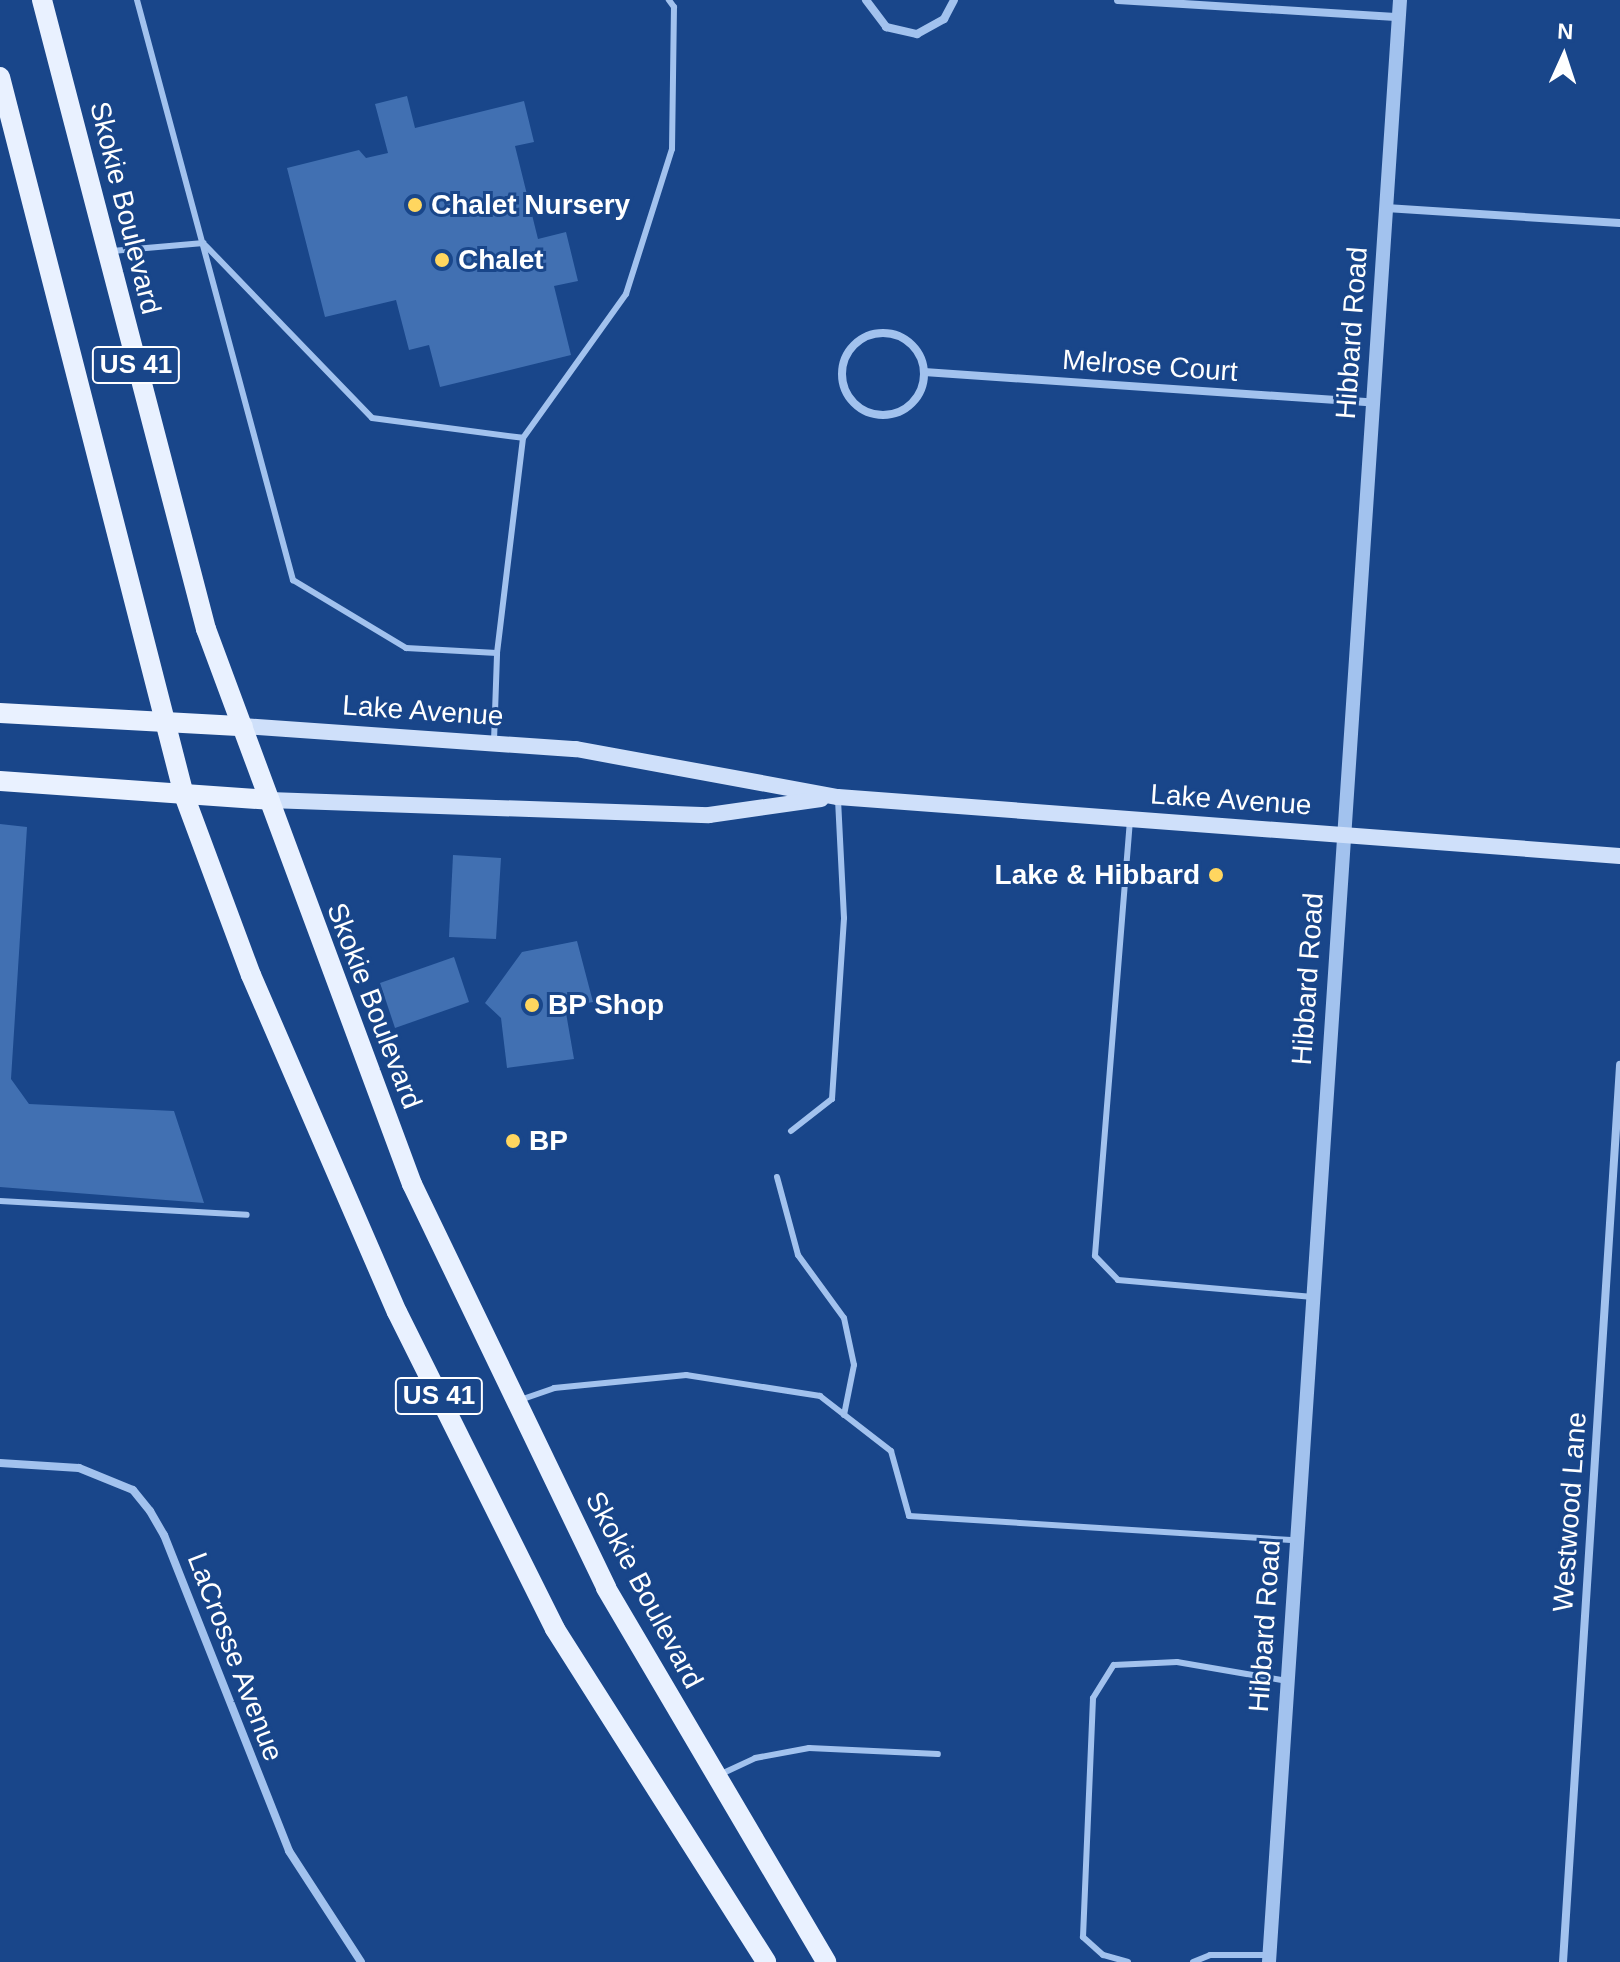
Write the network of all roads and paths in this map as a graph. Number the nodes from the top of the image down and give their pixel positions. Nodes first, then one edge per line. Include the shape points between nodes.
1 (42, 0) edge
2 (137, 0) edge
3 (669, 0) edge
4 (866, 0) edge
5 (954, 0) edge
6 (1118, 0) edge
7 (1400, 0) edge
8 (1399, 17) junction
9 (0, 77) edge
10 (1386, 208) junction
11 (1620, 223) edge
12 (204, 243) junction
13 (106, 252) junction
14 (924, 372) junction
15 (1373, 403) junction
16 (523, 438) junction
17 (497, 653) junction
18 (0, 713) edge
19 (168, 723) junction
20 (243, 726) junction
21 (494, 744) junction
22 (0, 781) edge
23 (184, 795) junction
24 (838, 797) junction
25 (269, 800) junction
26 (1130, 820) junction
27 (1344, 836) junction
28 (1620, 856) edge
29 (1620, 1065) edge
30 (791, 1131) dead end
31 (777, 1177) dead end
32 (0, 1201) edge
33 (247, 1215) dead end
34 (1313, 1297) junction
35 (516, 1401) junction
36 (844, 1415) junction
37 (0, 1463) edge
38 (1297, 1540) junction
39 (1287, 1681) junction
40 (938, 1754) dead end
41 (716, 1777) junction
42 (1269, 1959) edge
43 (361, 1962) edge
44 (766, 1962) edge
45 (826, 1962) edge
46 (1128, 1962) edge
47 (1193, 1962) edge
48 (1563, 1962) edge

1 - 13 main road, Skokie Boulevard / US 41
2 - 12 lane
3 - 16 lane via 674,7 672,149 626,294
4 - 5 street via 886,27 917,34 944,19
6 - 8 street
7 - 8 street, Hibbard Road
8 - 10 street, Hibbard Road
9 - 19 main road, US 41
10 - 11 street
10 - 15 street, Hibbard Road
12 - 13 lane
12 - 16 lane via 372,418
12 - 17 lane via 293,580 406,648
13 - 20 main road, Skokie Boulevard / US 41 via 206,629
14 - 14 street via 914,347 903,338 876,333 852,346 842,372 849,397 870,413 883,415 907,407 917,397
14 - 15 street, Melrose Court
15 - 27 street, Hibbard Road
16 - 17 lane
17 - 21 lane
18 - 19 main road, Lake Avenue
19 - 20 main road, Lake Avenue
19 - 23 main road, US 41
20 - 21 main road, Lake Avenue
20 - 25 main road, Skokie Boulevard / US 41
21 - 24 main road, Lake Avenue via 576,749
22 - 23 main road, Lake Avenue
23 - 25 main road, Lake Avenue
23 - 44 main road, US 41 via 251,975 397,1312 555,1629
24 - 25 main road, Lake Avenue via 709,815
24 - 26 main road, Lake Avenue
24 - 30 lane via 844,918 832,1099
25 - 35 main road, Skokie Boulevard / US 41 via 412,1184
26 - 27 main road, Lake Avenue
26 - 34 lane via 1095,1256 1118,1280
27 - 28 main road, Lake Avenue
27 - 34 street, Hibbard Road
29 - 48 street, Westwood Lane
31 - 36 lane via 798,1255 844,1318 854,1365
32 - 33 lane
34 - 38 street, Hibbard Road
35 - 36 lane via 554,1388 686,1375 820,1396
35 - 41 main road, Skokie Boulevard / US 41 via 606,1588
36 - 38 lane via 891,1451 909,1516
37 - 43 street, LaCrosse Avenue via 79,1468 133,1490 150,1511 289,1851
38 - 39 street, Hibbard Road
39 - 42 street, Hibbard Road
39 - 46 lane via 1177,1662 1114,1665 1093,1698 1083,1937 1103,1955
40 - 41 lane via 809,1748 755,1758
41 - 45 main road, Skokie Boulevard / US 41
42 - 47 lane via 1210,1955

